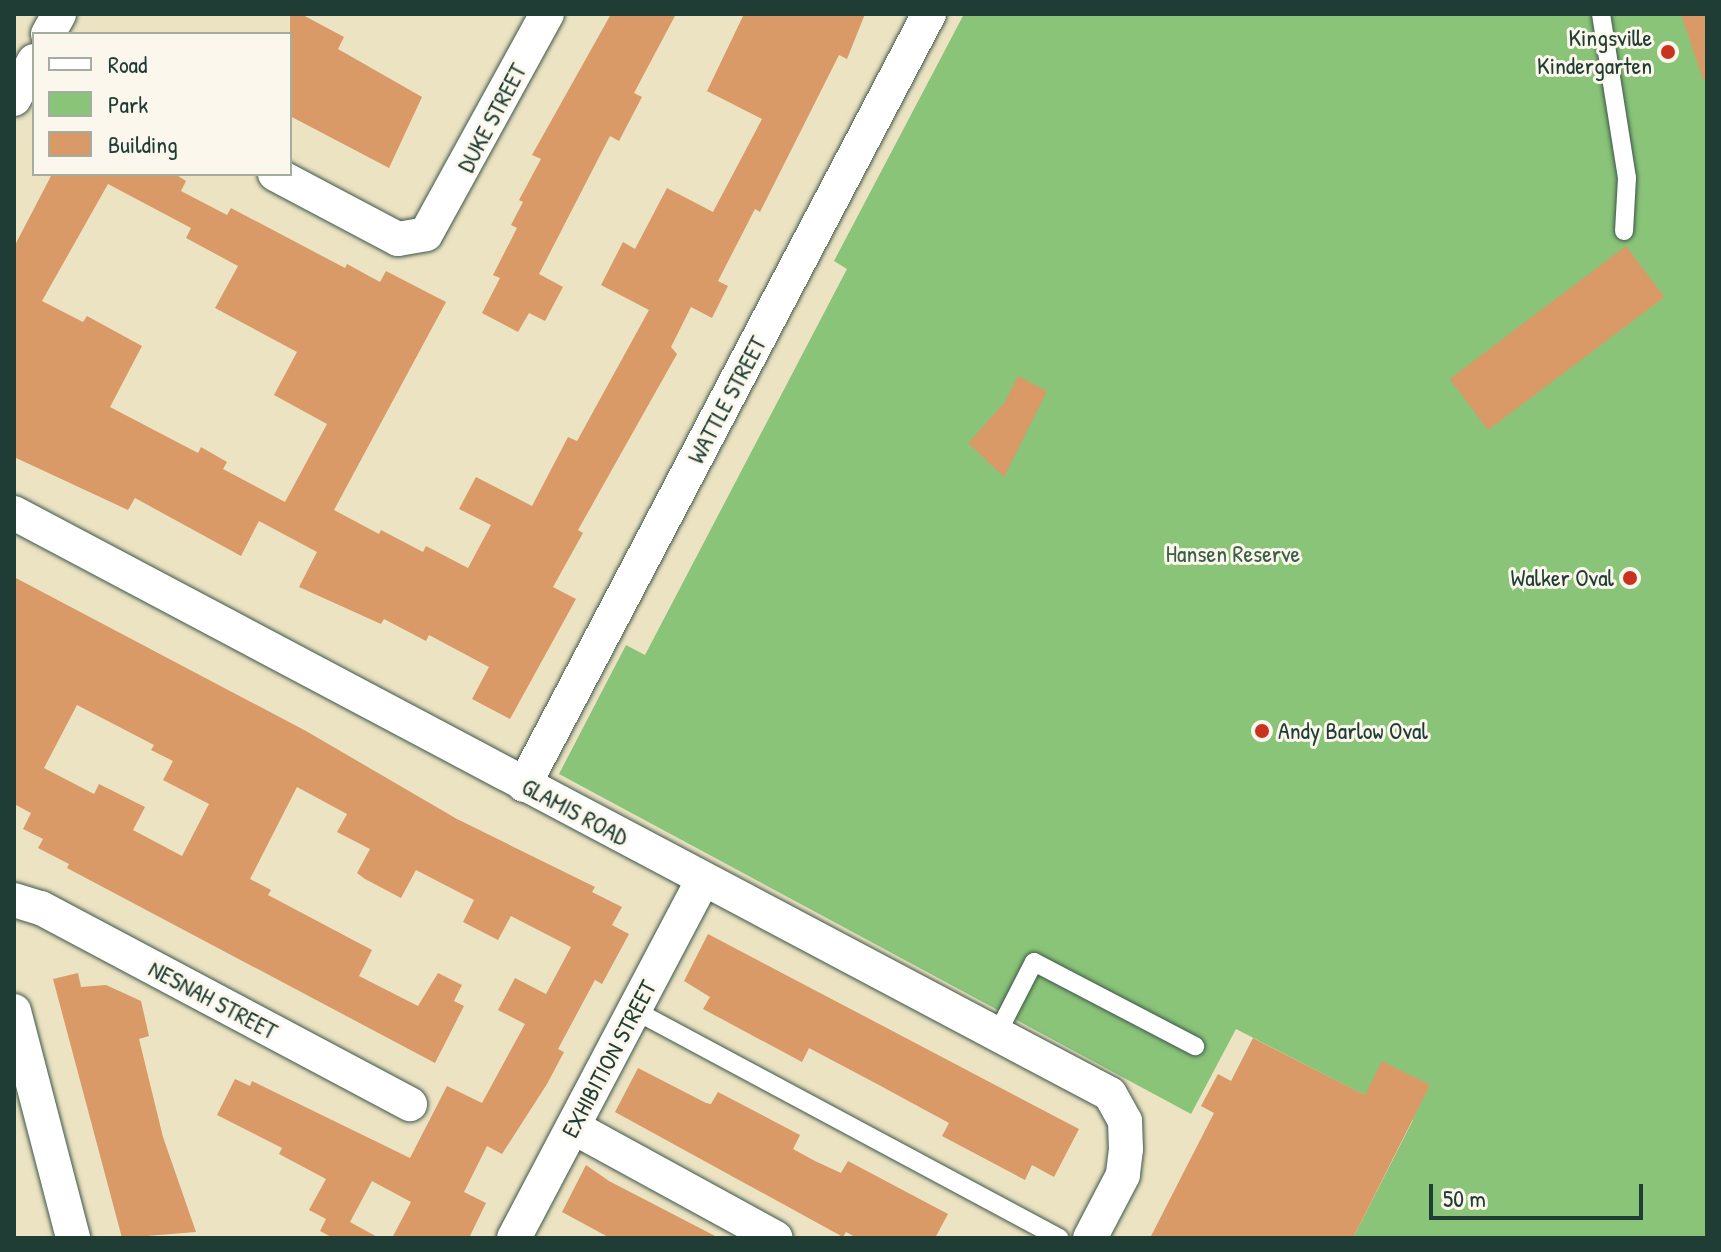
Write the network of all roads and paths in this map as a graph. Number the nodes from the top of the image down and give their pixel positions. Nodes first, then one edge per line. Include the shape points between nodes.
1 (59, 14) edge
2 (547, 14) edge
3 (929, 14) edge
4 (1601, 14) edge
5 (49, 32) edge
6 (32, 65) edge
7 (14, 99) edge
8 (279, 176) edge
9 (1624, 231) dead end
10 (14, 513) edge
11 (524, 785) junction
12 (703, 880) junction
13 (14, 900) edge
14 (634, 1010) junction
15 (14, 1011) edge
16 (997, 1034) junction
17 (1195, 1046) dead end
18 (410, 1104) dead end
19 (1125, 1121) junction
20 (573, 1127) junction
21 (73, 1238) edge
22 (514, 1238) edge
23 (776, 1238) edge
24 (1060, 1238) edge
25 (1068, 1238) edge
26 (1090, 1238) edge

1 - 5 street
2 - 8 street, DUKE STREET via 437,222 419,238 398,239
3 - 11 street, WATTLE STREET
4 - 9 lane via 1627,178
6 - 7 street
10 - 11 street, GLAMIS ROAD
11 - 12 street, GLAMIS ROAD
12 - 14 street, EXHIBITION STREET
12 - 16 street, GLAMIS ROAD
13 - 18 street, NESNAH STREET via 41,908
14 - 20 street, EXHIBITION STREET
14 - 24 lane
15 - 21 street
16 - 17 lane via 1034,962
16 - 19 street, GLAMIS ROAD via 1110,1094
19 - 25 street
19 - 26 street via 1123,1175
20 - 22 street, EXHIBITION STREET
20 - 23 street

